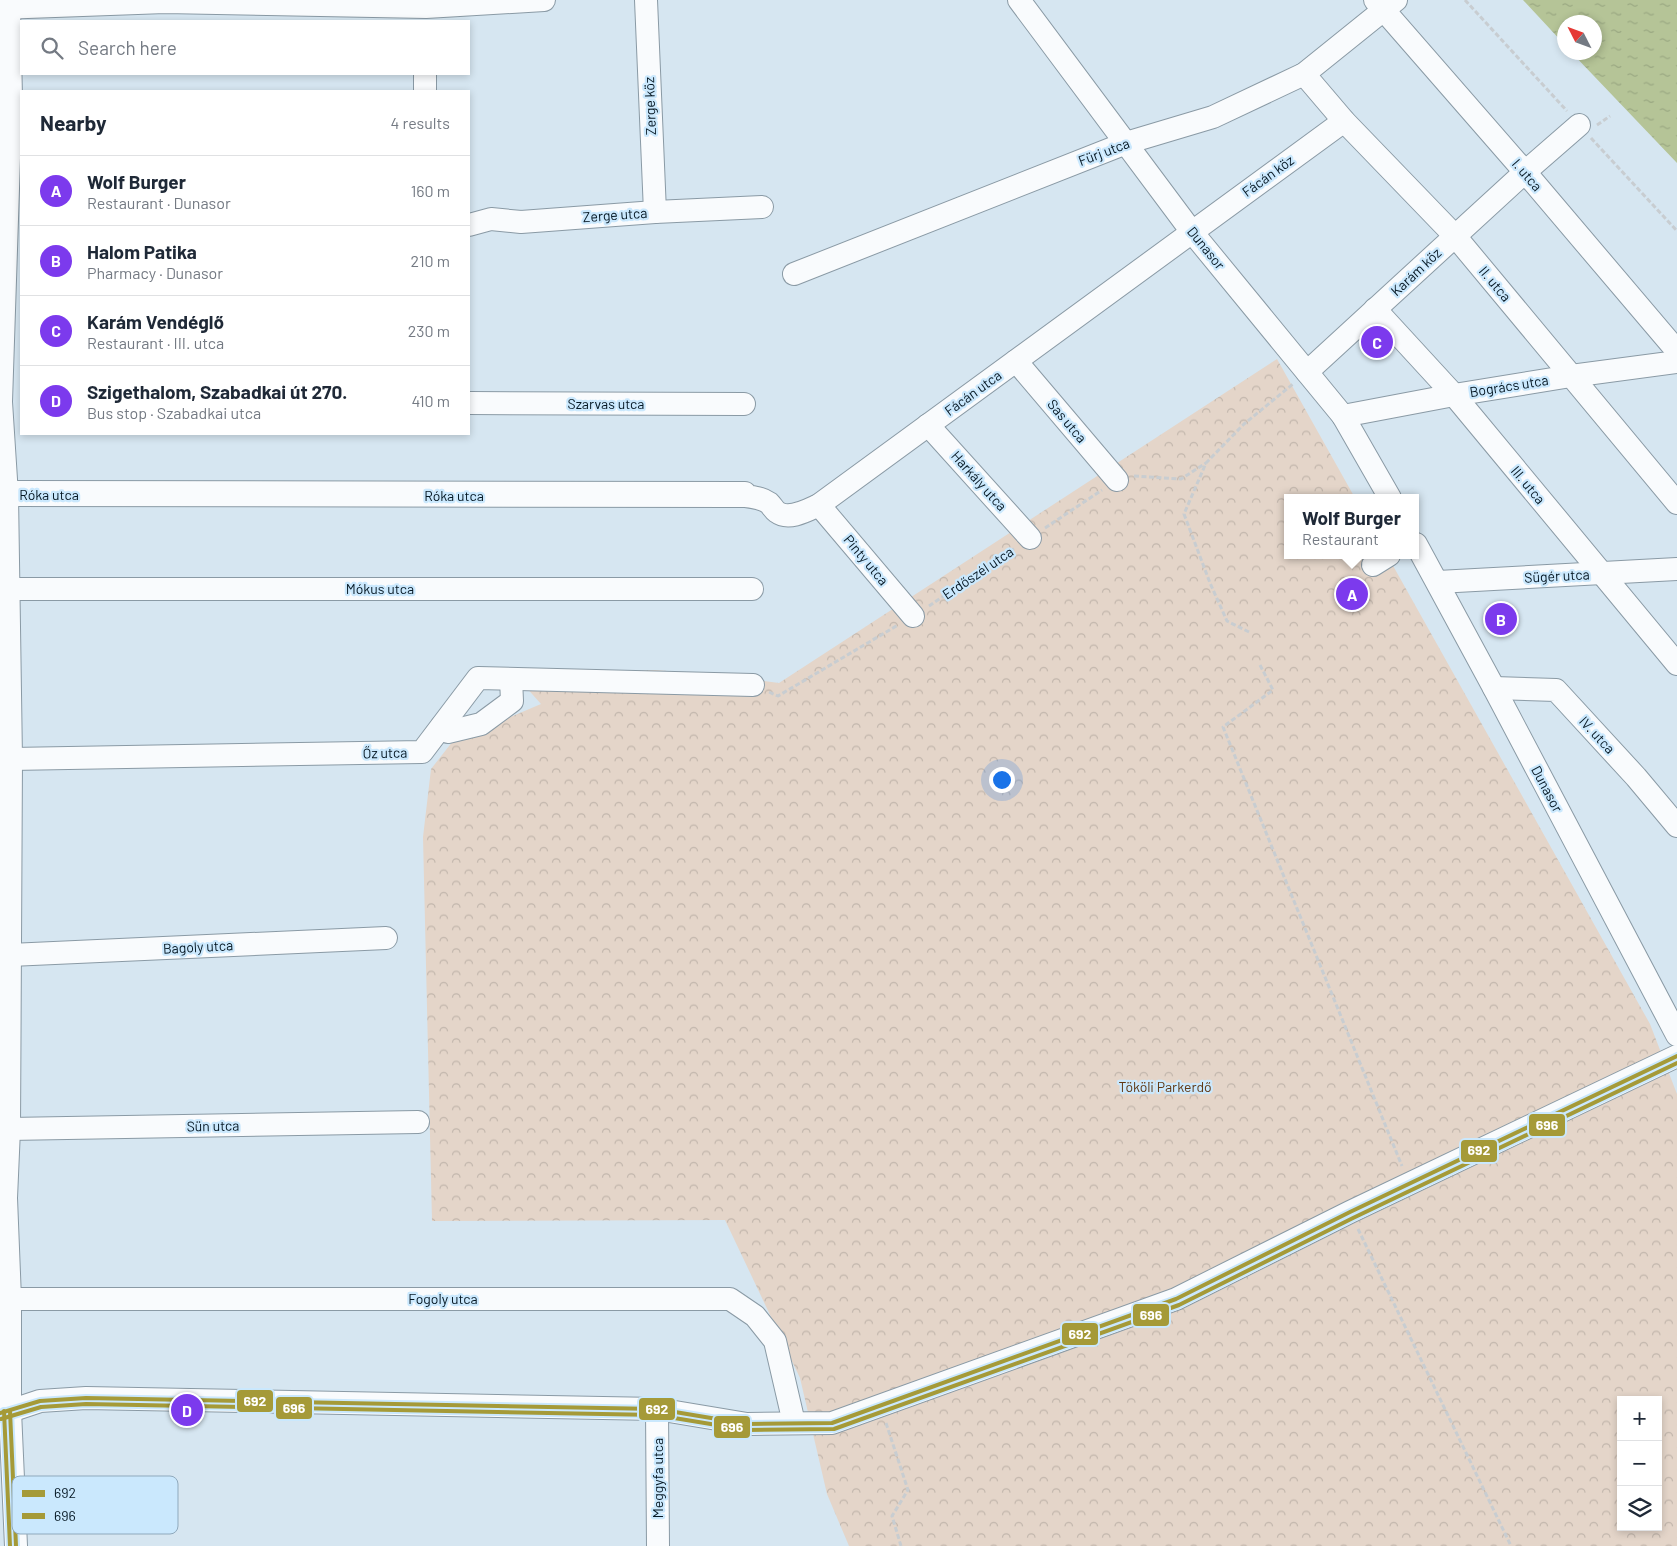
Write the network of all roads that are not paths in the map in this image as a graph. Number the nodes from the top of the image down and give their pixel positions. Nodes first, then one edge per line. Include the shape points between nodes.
1 (544, 0) edge
2 (644, 0) edge
3 (651, 0) edge
4 (1019, 0) edge
5 (165, 1) edge
6 (370, 3) edge
7 (1385, 4) edge
8 (4, 8) edge
9 (426, 14) edge
10 (1304, 74) junction
11 (426, 75) edge
12 (425, 90) edge
13 (16, 97) edge
14 (1344, 121) junction
15 (1579, 125) dead end
16 (1126, 143) junction
17 (1525, 172) junction
18 (762, 207) dead end
19 (655, 212) junction
20 (470, 225) edge
21 (1192, 232) junction
22 (1455, 236) junction
23 (14, 248) edge
24 (794, 274) dead end
25 (1375, 310) junction
26 (1677, 351) edge
27 (1016, 361) junction
28 (1677, 362) edge
29 (1307, 372) junction
30 (1571, 376) junction
31 (1454, 395) junction
32 (8, 402) edge
33 (470, 404) edge
34 (744, 404) dead end
35 (1343, 416) junction
36 (928, 425) junction
37 (1117, 480) road end
38 (1388, 494) edge
39 (7, 495) junction
40 (746, 496) joint
41 (1677, 503) edge
42 (819, 505) junction
43 (1030, 538) road end
44 (1419, 549) edge
45 (1677, 569) edge
46 (1602, 574) junction
47 (1438, 582) junction
48 (8, 589) junction
49 (752, 589) dead end
50 (913, 616) road end
51 (1677, 664) edge
52 (511, 679) junction
53 (752, 685) road end
54 (1494, 688) junction
55 (442, 726) junction
56 (11, 759) junction
57 (1677, 826) edge
58 (386, 938) dead end
59 (10, 955) junction
60 (1677, 1035) edge
61 (1677, 1056) edge
62 (418, 1122) dead end
63 (9, 1129) junction
64 (3, 1198) edge
65 (10, 1299) junction
66 (657, 1409) junction
67 (5, 1412) edge
68 (794, 1423) junction
69 (12, 1497) edge
70 (658, 1546) edge

1 - 9 street
2 - 3 street
2 - 19 street, Zerge köz
4 - 16 street, Dunasor
5 - 6 street
5 - 8 street
6 - 9 street
7 - 10 street, Fürj utca
7 - 17 street, I. utca
8 - 13 street
10 - 14 street, II. utca
10 - 16 street, Fürj utca via 1212,117
11 - 12 street
13 - 23 street
14 - 21 street, Fácán köz
14 - 22 street, II. utca
15 - 17 street, Karám köz
16 - 21 street, Dunasor
16 - 24 street, Fürj utca
17 - 22 street, Karám köz
17 - 26 street, I. utca
18 - 19 street, Zerge utca
19 - 20 street, Zerge utca via 521,222 491,219
21 - 27 street, Fácán utca
21 - 29 street, Dunasor
22 - 25 street, Karám köz
22 - 30 street, II. utca
23 - 32 street
25 - 29 street, Karám köz
25 - 31 street, III. utca
27 - 36 street, Fácán utca
27 - 37 street, Sas utca
28 - 30 street, Bogrács utca
29 - 35 street, Dunasor
30 - 31 street, Bogrács utca
30 - 41 street, II. utca
31 - 35 street, Bogrács utca
31 - 46 street, III. utca
32 - 39 street
33 - 34 street, Szarvas utca
35 - 38 street, Dunasor
36 - 42 street, Fácán utca
36 - 43 street, Harkály utca
39 - 40 street, Róka utca via 7,492 506,492 746,493
39 - 48 street
40 - 42 street, Fácán utca via 768,502 778,513 789,516
42 - 50 street, Pinty utca
44 - 47 street, Dunasor
45 - 46 street, Sügér utca
46 - 47 street, Sügér utca
46 - 51 street, III. utca
47 - 54 street, Dunasor
48 - 49 street, Mókus utca
48 - 56 street
52 - 53 street, Őz utca
52 - 55 street, Őz utca via 478,678
52 - 55 street via 512,701 480,724 448,732
54 - 57 street, IV. utca via 1556,690
54 - 60 street, Dunasor
55 - 56 street, Őz utca via 422,752
56 - 59 street
58 - 59 street, Bagoly utca
59 - 63 street
61 - 68 street via 1409,1183 1176,1299 832,1423
62 - 63 street, Sün utca
63 - 64 street
64 - 65 street
65 - 67 street
65 - 68 street, Fogoly utca via 730,1299 755,1316 775,1341
66 - 67 street via 86,1398 40,1401
66 - 68 street via 747,1424
66 - 70 street, Meggyfa utca
67 - 69 street

